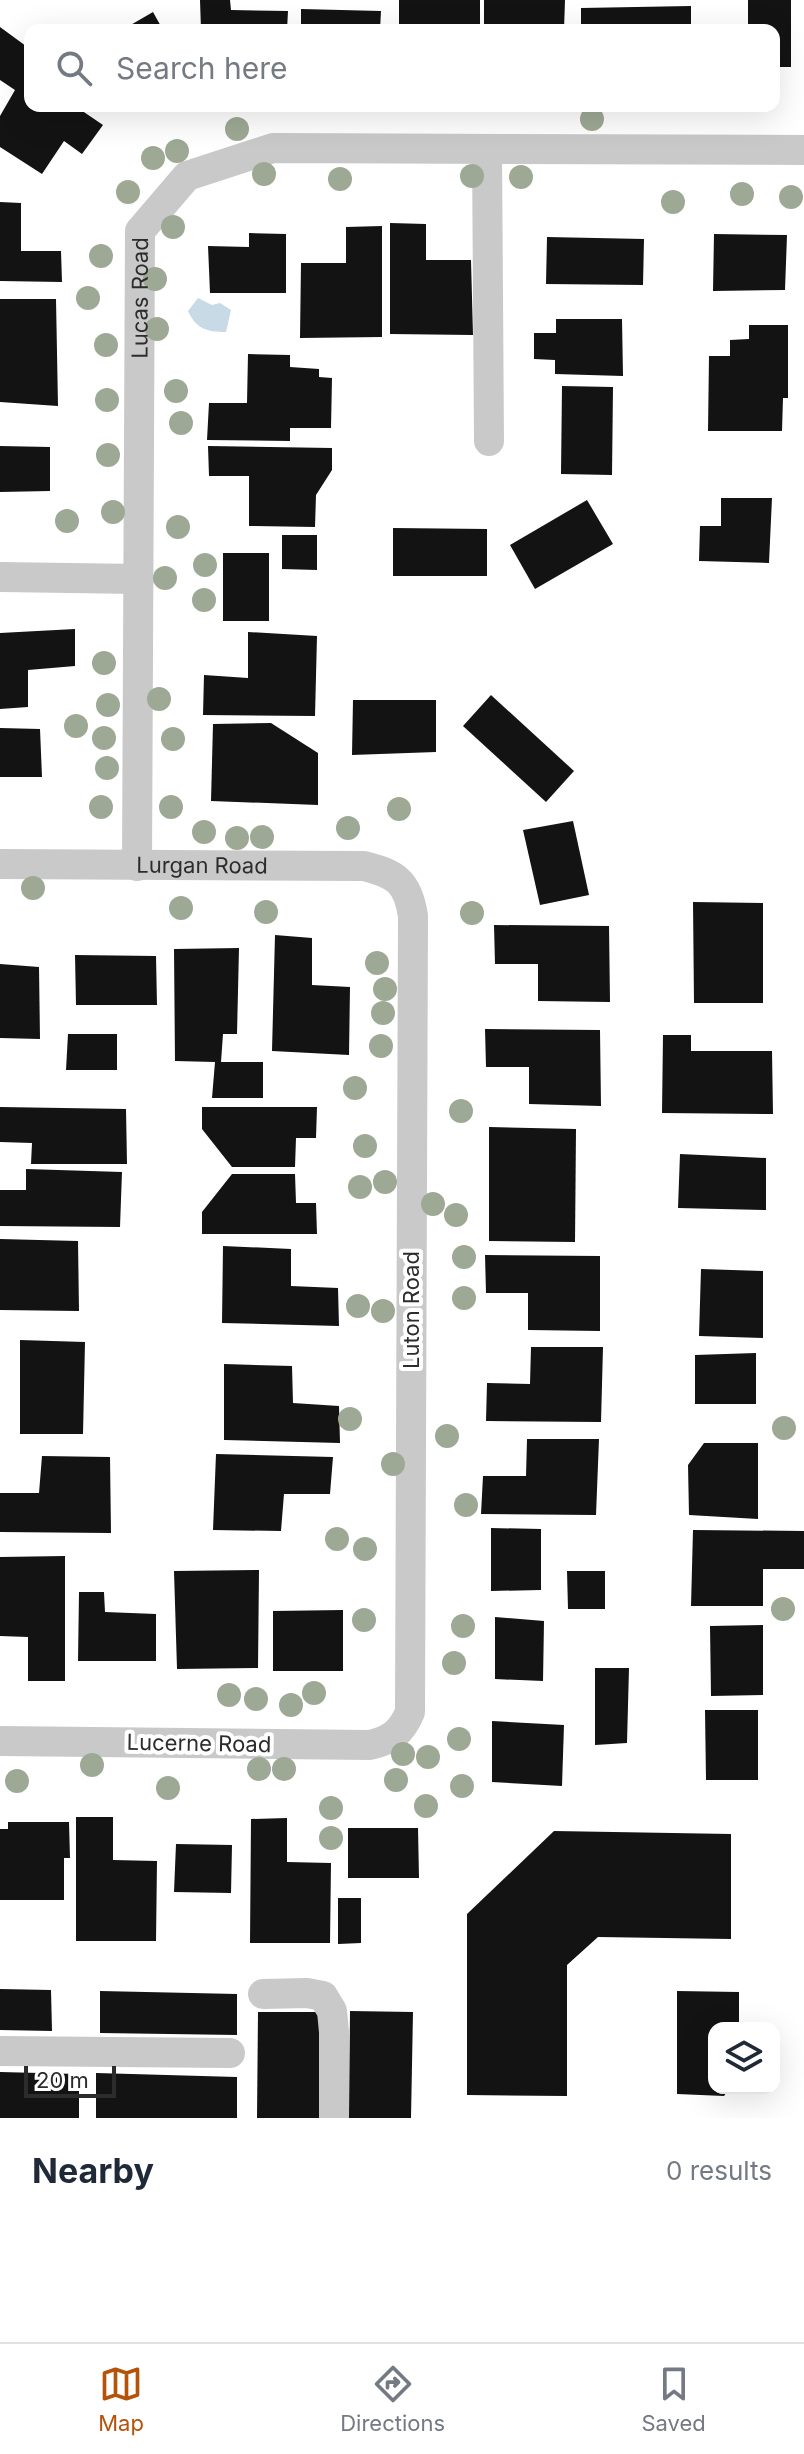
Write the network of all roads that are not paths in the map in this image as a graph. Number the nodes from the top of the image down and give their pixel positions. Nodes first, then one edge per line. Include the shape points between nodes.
1 (487, 149) junction
2 (804, 150) edge
3 (489, 441) dead end
4 (0, 577) edge
5 (139, 579) junction
6 (0, 864) edge
7 (137, 866) junction
8 (401, 883) joint
9 (395, 1736) joint
10 (0, 1741) edge
11 (263, 1994) dead end
12 (0, 2051) edge
13 (230, 2053) dead end
14 (334, 2118) edge

1 - 2 street, Lucas Road
1 - 3 street
1 - 5 street, Lucas Road via 273,148 187,176 140,231
4 - 5 street
5 - 7 street, Lucas Road
6 - 7 street, Lurgan Road
7 - 8 street, Lurgan Road via 364,866 387,872
8 - 9 street, Luton Road via 413,916 410,1712
9 - 10 street, Lucerne Road via 370,1745
11 - 14 street via 323,1996 332,2011
12 - 13 street

